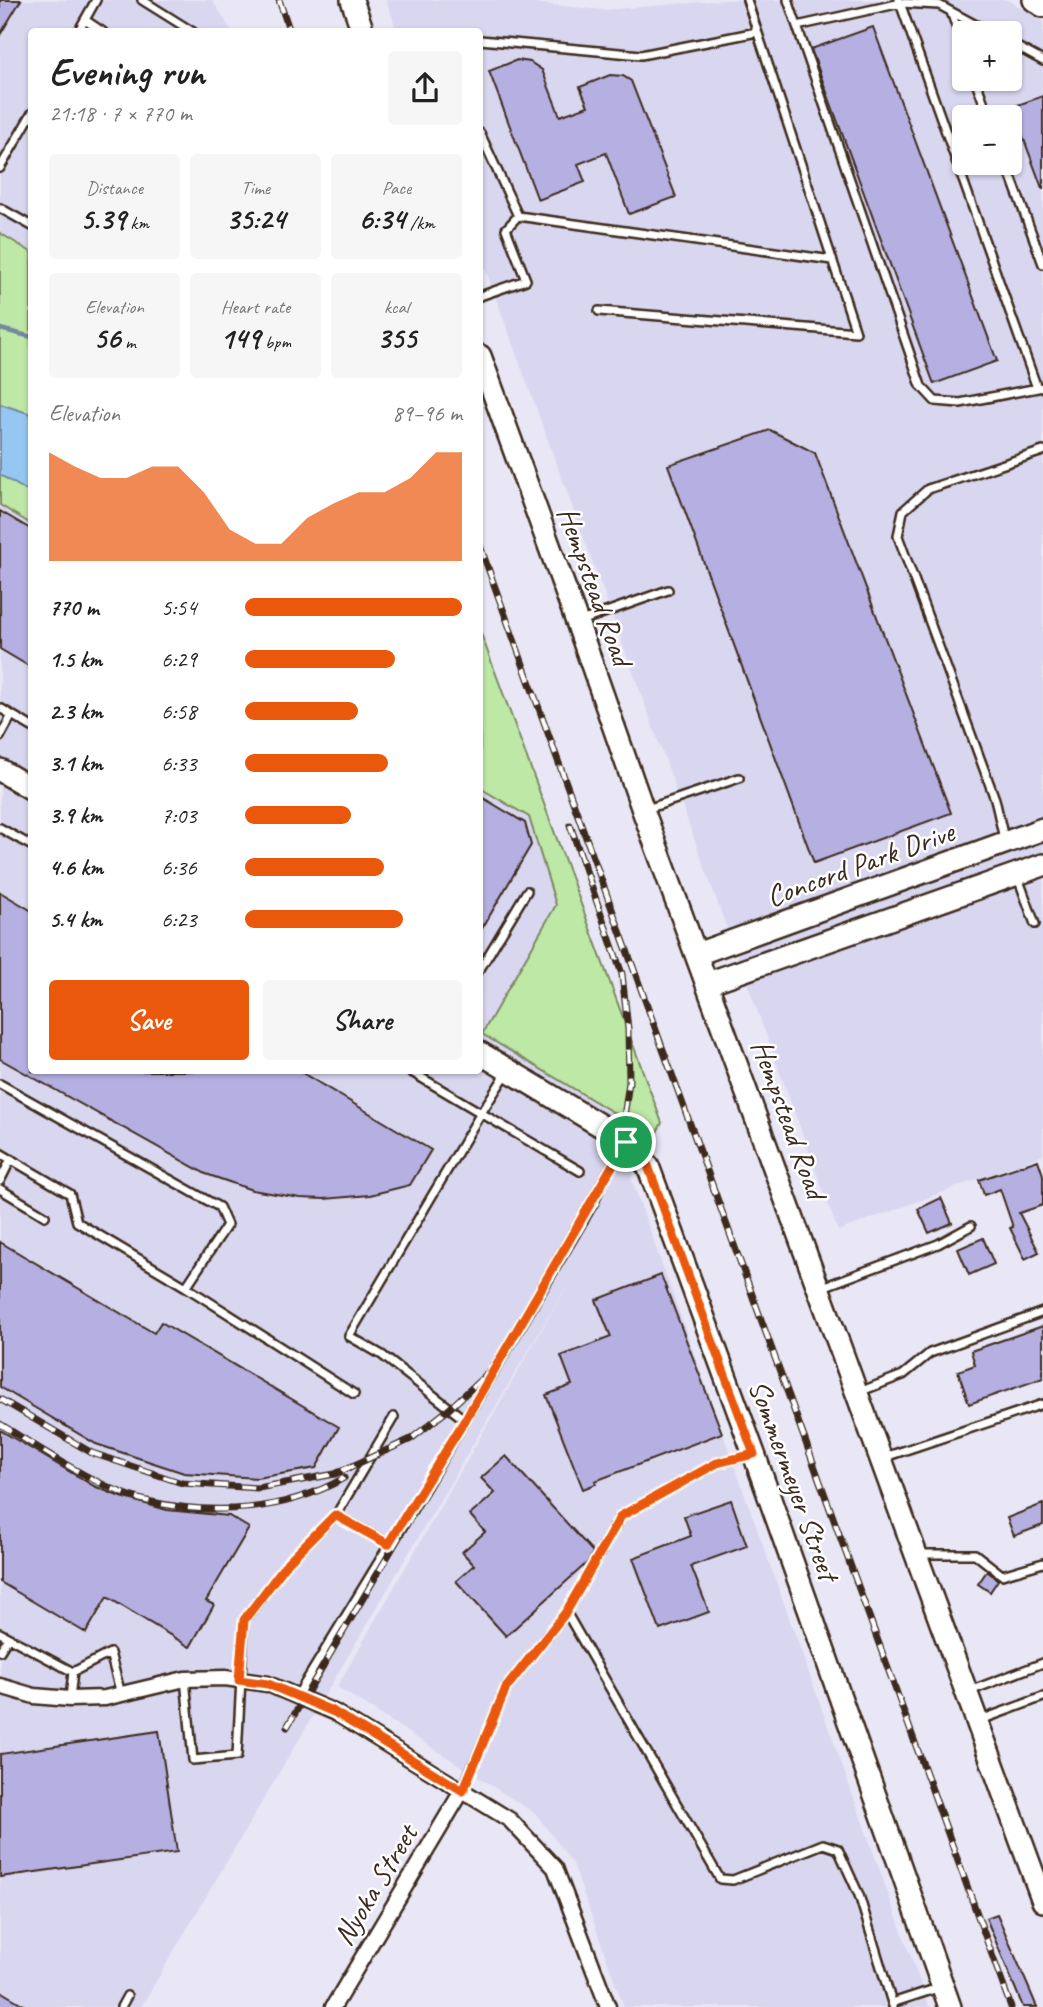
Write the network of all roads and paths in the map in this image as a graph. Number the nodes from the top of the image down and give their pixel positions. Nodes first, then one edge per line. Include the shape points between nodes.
1 (96, 0) edge
2 (142, 0) edge
3 (352, 0) edge
4 (368, 0) edge
5 (747, 0) edge
6 (788, 0) edge
7 (1034, 0) edge
8 (901, 1) edge
9 (1043, 6) edge
10 (951, 12) junction
11 (85, 20) junction
12 (954, 21) edge
13 (968, 21) edge
14 (797, 26) junction
15 (80, 28) edge
16 (97, 28) edge
17 (186, 28) edge
18 (362, 28) edge
19 (362, 28) edge
20 (757, 32) junction
21 (483, 40) edge
22 (1022, 50) edge
23 (1043, 61) edge
24 (28, 120) edge
25 (483, 140) edge
26 (0, 168) edge
27 (1010, 175) edge
28 (0, 208) edge
29 (518, 216) junction
30 (28, 224) edge
31 (832, 260) junction
32 (1043, 264) edge
33 (483, 295) edge
34 (599, 311) dead end
35 (483, 364) edge
36 (1040, 388) edge
37 (1043, 451) edge
38 (668, 590) dead end
39 (577, 622) junction
40 (0, 708) edge
41 (12, 715) junction
42 (28, 725) edge
43 (0, 737) edge
44 (0, 770) edge
45 (739, 778) dead end
46 (28, 787) edge
47 (643, 810) junction
48 (0, 828) edge
49 (1043, 829) edge
50 (1005, 843) junction
51 (28, 844) edge
52 (1043, 865) edge
53 (1017, 875) junction
54 (527, 891) dead end
55 (1035, 924) dead end
56 (697, 954) junction
57 (483, 964) edge
58 (708, 983) junction
59 (483, 1055) edge
60 (508, 1070) junction
61 (416, 1074) edge
62 (0, 1084) edge
63 (481, 1113) junction
64 (626, 1142) junction
65 (0, 1153) edge
66 (10, 1159) junction
67 (580, 1171) dead end
68 (0, 1181) edge
69 (0, 1189) edge
70 (45, 1216) dead end
71 (971, 1226) dead end
72 (186, 1287) junction
73 (819, 1288) junction
74 (1043, 1312) edge
75 (857, 1392) junction
76 (354, 1394) dead end
77 (1043, 1404) edge
78 (394, 1418) dead end
79 (465, 1420) junction
80 (754, 1454) junction
81 (881, 1458) junction
82 (335, 1515) junction
83 (388, 1544) junction
84 (916, 1554) junction
85 (1043, 1563) edge
86 (566, 1612) junction
87 (0, 1633) edge
88 (8, 1638) junction
89 (0, 1651) edge
90 (1043, 1663) edge
91 (73, 1672) junction
92 (185, 1679) junction
93 (239, 1680) junction
94 (0, 1686) edge
95 (967, 1692) junction
96 (121, 1694) junction
97 (296, 1696) junction
98 (1043, 1697) edge
99 (70, 1699) junction
100 (977, 1721) junction
101 (463, 1791) junction
102 (1041, 1888) edge
103 (943, 1987) junction
104 (127, 1996) dead end
105 (893, 2005) edge
106 (121, 2007) edge
107 (334, 2007) edge
108 (608, 2007) edge
109 (950, 2007) edge

1 - 11 lane
2 - 17 lane
3 - 18 street
4 - 19 street
5 - 20 lane
6 - 14 lane
7 - 9 street
8 - 10 lane via 939,5
8 - 14 lane
8 - 36 lane
10 - 12 lane
10 - 13 lane
11 - 15 lane
11 - 16 lane
14 - 36 lane via 921,386 935,401 960,403
20 - 21 lane via 641,55
20 - 31 lane
22 - 23 lane
24 - 26 lane
25 - 29 lane
27 - 32 lane
28 - 30 lane
29 - 31 lane
29 - 33 lane via 506,229 526,281
31 - 34 lane via 856,332
35 - 39 street, Hempstead Road
37 - 50 lane via 928,489 903,511 898,536 995,799
38 - 39 lane
39 - 47 street, Hempstead Road
40 - 41 lane
41 - 42 lane
41 - 43 lane
44 - 46 street
45 - 47 lane
47 - 56 street, Hempstead Road
48 - 51 lane
49 - 50 street, Concord Park Drive
50 - 53 street
50 - 56 street, Concord Park Drive
52 - 53 street, Concord Park Drive
53 - 55 lane
53 - 58 street, Concord Park Drive
54 - 57 lane
56 - 58 street, Hempstead Road
58 - 73 street, Hempstead Road
59 - 60 street, Sommermeyer Street
60 - 63 lane
60 - 64 street, Sommermeyer Street
61 - 63 lane
62 - 72 lane via 219,1207 227,1225
63 - 67 lane
63 - 79 lane via 349,1336 382,1355
64 - 79 lane
64 - 80 street, Sommermeyer Street via 648,1166
65 - 66 lane
66 - 68 lane
66 - 72 lane via 69,1194 77,1222
69 - 70 lane
71 - 73 lane via 937,1244
72 - 76 lane
73 - 75 street, Hempstead Road
74 - 75 lane via 930,1353 903,1376
75 - 81 street, Hempstead Road
77 - 81 lane
78 - 82 lane
79 - 83 lane
80 - 86 lane via 717,1463 621,1516
80 - 103 street, Sommermeyer Street
81 - 84 street, Hempstead Road
82 - 83 lane
82 - 93 lane via 288,1562 244,1620
83 - 97 lane
84 - 85 lane via 975,1554 1002,1575
84 - 95 street, Hempstead Road
86 - 101 lane via 506,1688
86 - 105 lane via 720,1879 733,1880 823,1844 838,1849 859,1895
87 - 88 lane
88 - 89 lane
88 - 91 lane
90 - 95 lane
91 - 96 lane via 110,1653
91 - 99 lane
92 - 93 street
92 - 93 lane via 193,1760 237,1756
92 - 96 street
93 - 97 street via 268,1684
94 - 99 street via 34,1696
95 - 100 street, Hempstead Road
96 - 99 street
97 - 101 street via 334,1712
98 - 100 lane
100 - 102 street, Hempstead Road
101 - 107 street, Nyoka Street
101 - 108 street via 510,1819 555,1868
103 - 105 lane
103 - 109 street, Sommermeyer Street
104 - 106 lane

